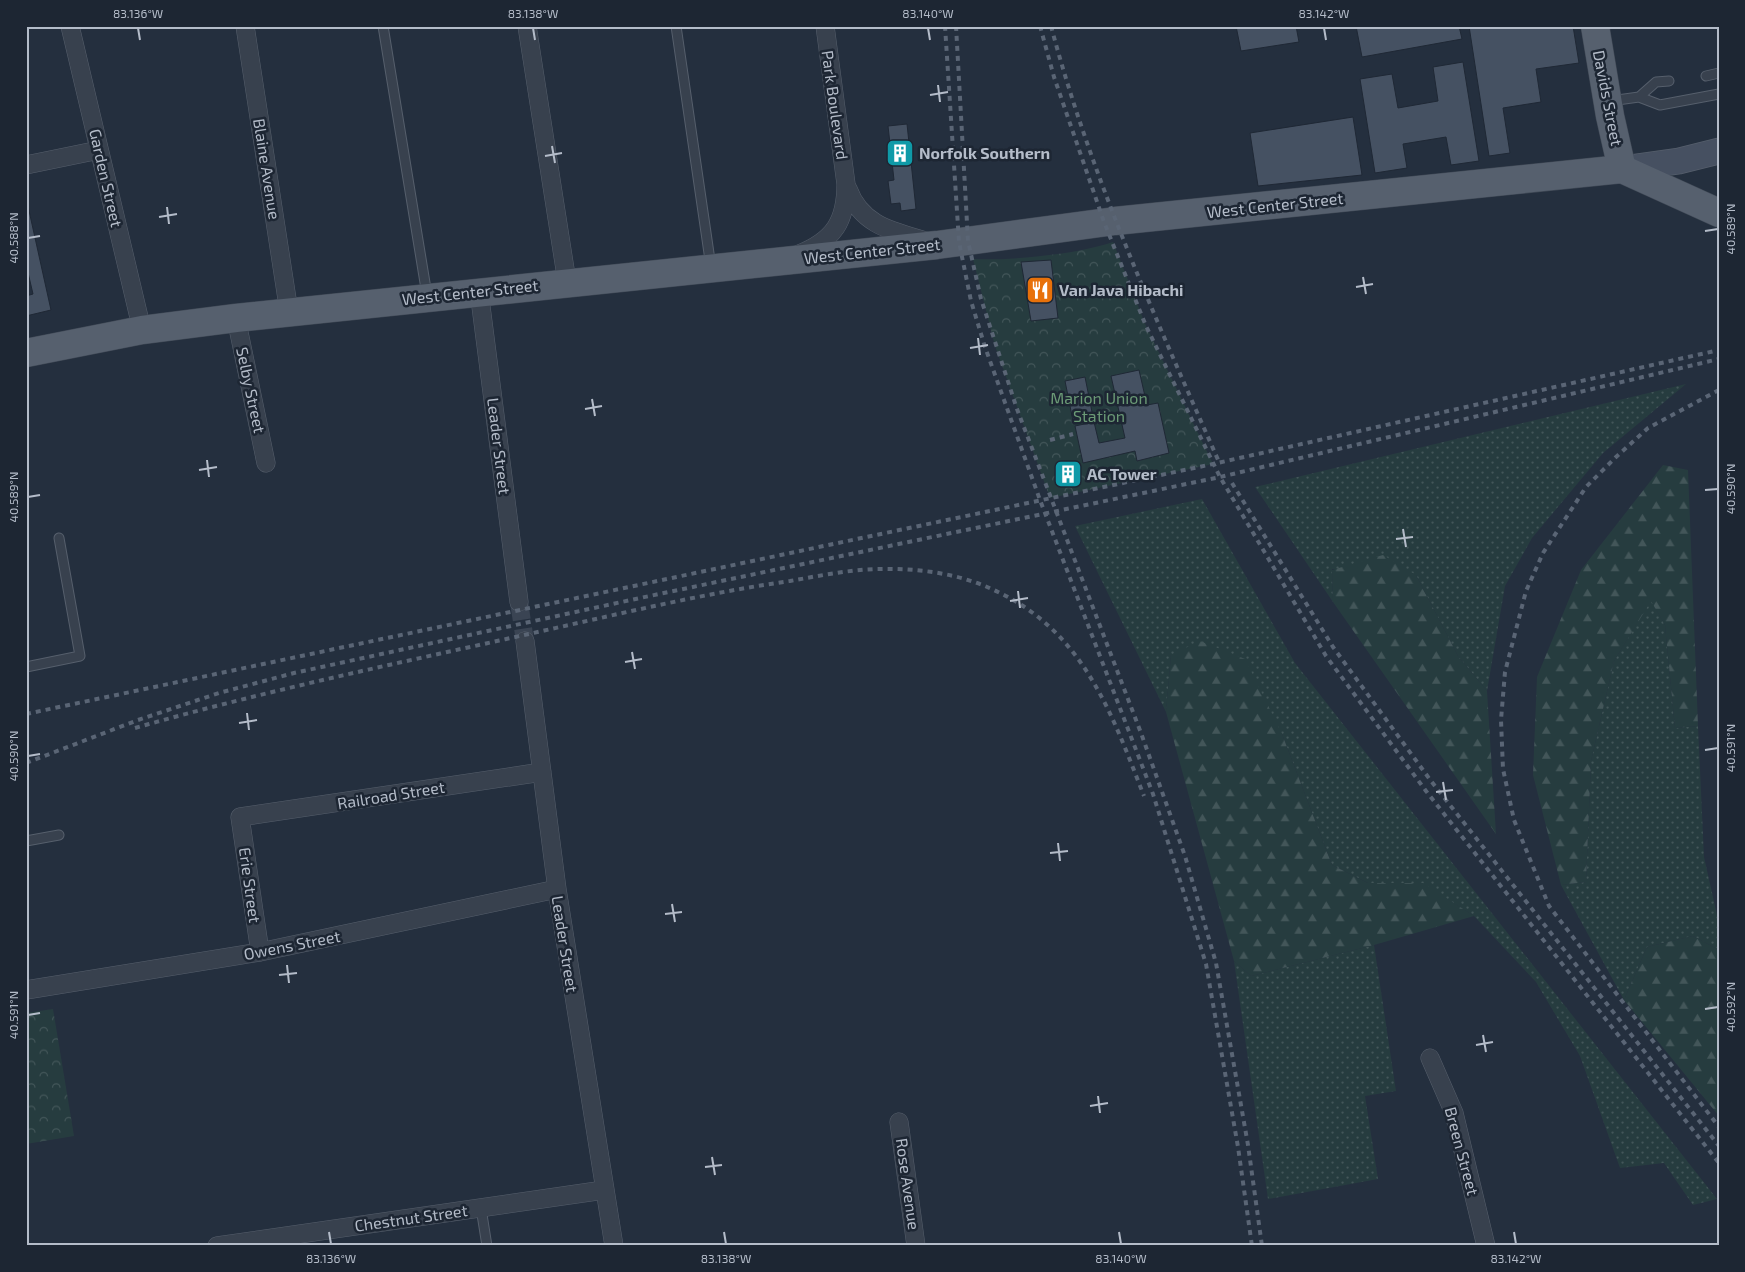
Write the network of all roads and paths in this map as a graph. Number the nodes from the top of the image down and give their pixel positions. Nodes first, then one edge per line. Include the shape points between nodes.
1 (70, 26) edge
2 (244, 26) edge
3 (383, 26) edge
4 (527, 26) edge
5 (676, 26) edge
6 (825, 26) edge
7 (1595, 26) edge
8 (1719, 74) edge
9 (1706, 76) dead end
10 (1669, 81) dead end
11 (1719, 94) edge
12 (1639, 97) junction
13 (1607, 101) junction
14 (99, 150) junction
15 (1719, 151) edge
16 (26, 165) edge
17 (1622, 169) junction
18 (846, 184) junction
19 (1719, 213) edge
20 (937, 245) junction
21 (787, 259) junction
22 (711, 267) junction
23 (567, 282) junction
24 (479, 291) junction
25 (427, 297) junction
26 (289, 312) junction
27 (236, 318) junction
28 (142, 330) junction
29 (26, 353) edge
30 (266, 463) dead end
31 (59, 538) dead end
32 (519, 602) tunnel mouth
33 (525, 641) tunnel mouth
34 (26, 667) edge
35 (542, 772) junction
36 (240, 817) joint
37 (59, 836) dead end
38 (26, 841) edge
39 (557, 889) junction
40 (260, 952) junction
41 (26, 990) edge
42 (1430, 1058) dead end
43 (899, 1122) dead end
44 (604, 1190) junction
45 (481, 1208) junction
46 (217, 1246) edge
47 (487, 1246) edge
48 (614, 1246) edge
49 (916, 1246) edge
50 (1486, 1246) edge

1 - 14 street, Garden Street
2 - 26 street, Blaine Avenue
3 - 25 lane
4 - 23 street
5 - 22 lane
6 - 18 street, Park Boulevard
7 - 13 main road, Davids Street
8 - 9 lane
10 - 12 lane via 1656,82
11 - 12 lane via 1660,105
12 - 13 lane
13 - 17 main road, Davids Street
14 - 16 street
14 - 28 street, Garden Street
15 - 17 main road, West Center Street via 1679,161
17 - 19 main road
17 - 20 main road, West Center Street via 1110,222
18 - 20 street, Park Boulevard via 861,214 878,225
18 - 21 street, Park Boulevard via 846,206 838,225 817,246
20 - 21 main road, West Center Street
21 - 22 main road, West Center Street
22 - 23 main road, West Center Street
23 - 24 main road, West Center Street
24 - 25 main road, West Center Street
24 - 32 street, Leader Street
25 - 26 main road, West Center Street
26 - 27 main road, West Center Street
27 - 28 main road, West Center Street
27 - 30 street, Selby Street
28 - 29 main road, West Center Street
31 - 34 lane via 80,656
33 - 35 street, Leader Street
35 - 36 street, Railroad Street
35 - 39 street, Leader Street
36 - 40 street, Erie Street
37 - 38 lane
39 - 40 street, Owens Street
39 - 44 street, Leader Street
40 - 41 street, Owens Street
42 - 50 street, Breen Street via 1454,1113
43 - 49 street, Rose Avenue
44 - 45 street, Chestnut Street
44 - 48 street, Leader Street
45 - 46 street, Chestnut Street
45 - 47 lane

